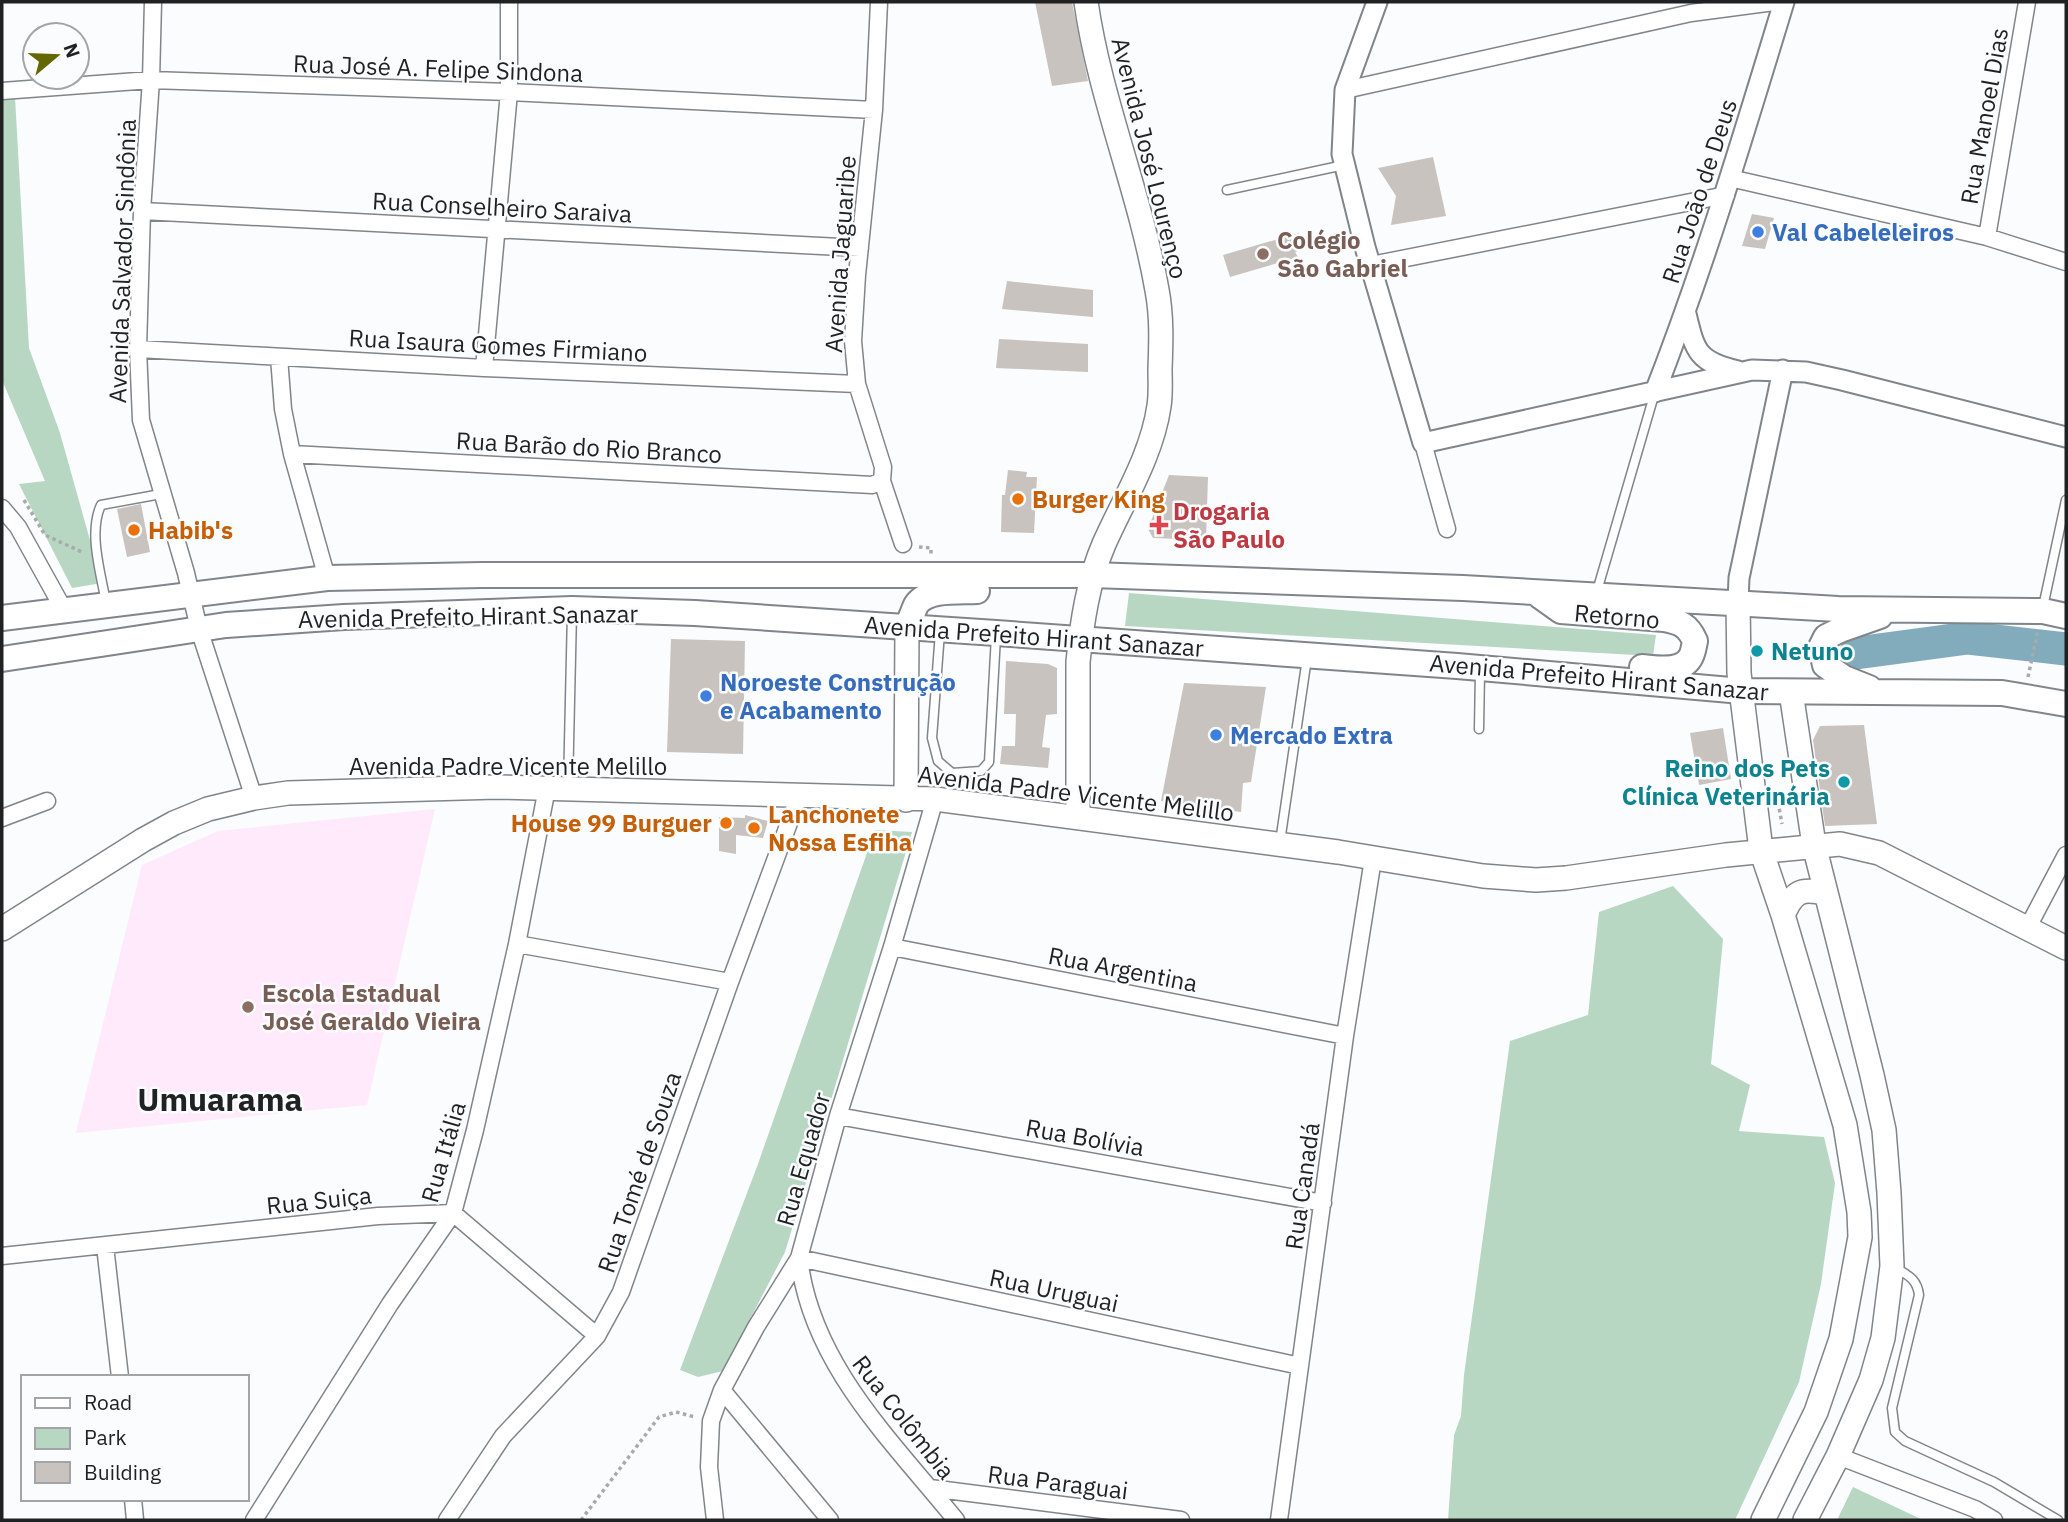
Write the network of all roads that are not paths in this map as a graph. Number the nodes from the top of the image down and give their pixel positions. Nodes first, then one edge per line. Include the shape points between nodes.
1 (153, 2) edge
2 (509, 2) edge
3 (879, 2) edge
4 (1086, 2) edge
5 (1377, 2) edge
6 (1774, 2) edge
7 (1784, 2) edge
8 (2025, 2) edge
9 (151, 80) junction
10 (1345, 90) junction
11 (2, 91) edge
12 (509, 92) junction
13 (874, 110) junction
14 (1344, 165) junction
15 (1728, 186) junction
16 (1227, 190) dead end
17 (142, 211) junction
18 (497, 230) junction
19 (1987, 237) junction
20 (860, 248) junction
21 (2066, 262) edge
22 (1371, 265) junction
23 (1686, 314) junction
24 (138, 349) junction
25 (279, 357) junction
26 (484, 368) junction
27 (1783, 370) junction
28 (1741, 371) junction
29 (857, 384) junction
30 (1656, 392) junction
31 (2066, 437) edge
32 (1423, 443) junction
33 (292, 454) junction
34 (882, 481) junction
35 (161, 494) junction
36 (2066, 500) edge
37 (2, 508) edge
38 (1447, 529) dead end
39 (903, 544) dead end
40 (1031, 575) junction
41 (1092, 575) junction
42 (327, 578) junction
43 (1535, 592) junction
44 (191, 593) junction
45 (1595, 596) junction
46 (106, 603) junction
47 (572, 609) junction
48 (64, 610) junction
49 (1898, 610) junction
50 (1738, 614) junction
51 (2, 618) edge
52 (2049, 619) edge
53 (908, 627) junction
54 (199, 629) junction
55 (940, 629) junction
56 (996, 633) junction
57 (1080, 640) junction
58 (1308, 655) junction
59 (2, 659) edge
60 (1492, 669) junction
61 (1740, 682) junction
62 (1891, 691) junction
63 (1791, 692) junction
64 (2066, 704) edge
65 (1479, 729) dead end
66 (557, 789) junction
67 (799, 796) junction
68 (254, 798) junction
69 (935, 799) junction
70 (905, 800) junction
71 (47, 801) dead end
72 (1078, 817) junction
73 (2, 818) edge
74 (1279, 844) junction
75 (1814, 845) junction
76 (1761, 850) junction
77 (2066, 855) edge
78 (1373, 859) junction
79 (1826, 894) junction
80 (1783, 915) junction
81 (2028, 927) junction
82 (2, 929) edge
83 (517, 944) junction
84 (892, 947) junction
85 (2066, 948) edge
86 (730, 982) junction
87 (1345, 1036) junction
88 (838, 1116) junction
89 (1323, 1203) junction
90 (453, 1213) junction
91 (106, 1247) junction
92 (2, 1256) edge
93 (799, 1258) junction
94 (1892, 1266) junction
95 (597, 1336) junction
96 (1300, 1366) junction
97 (120, 1375) edge
98 (722, 1390) junction
99 (1838, 1456) junction
100 (930, 1488) junction
101 (133, 1501) edge
102 (135, 1520) edge
103 (254, 1520) edge
104 (447, 1520) edge
105 (715, 1520) edge
106 (830, 1520) edge
107 (956, 1520) edge
108 (1181, 1520) edge
109 (1279, 1520) edge
110 (1763, 1520) edge
111 (1805, 1520) edge
112 (1994, 1520) edge
113 (2058, 1520) edge

1 - 9 street, Avenida Salvador Sindônia
2 - 12 street
3 - 13 street, Avenida Jaguaribe
4 - 41 main road, Avenida José Lourenço via 1092,46 1158,292 1161,341 1159,406 1150,442
5 - 10 street
6 - 10 street via 1691,13
7 - 15 street, Rua João de Deus
8 - 19 street, Rua Manoel Dias
9 - 11 street, Rua José A. Felipe Sindona
9 - 12 street, Rua José A. Felipe Sindona
9 - 17 street, Avenida Salvador Sindônia
10 - 14 street
12 - 13 street, Rua José A. Felipe Sindona
12 - 18 street
13 - 20 street, Avenida Jaguaribe
14 - 16 lane
14 - 22 street
15 - 19 street
15 - 22 street
15 - 23 street, Rua João de Deus
17 - 18 street, Rua Conselheiro Saraiva
17 - 24 street, Avenida Salvador Sindônia
18 - 20 street, Rua Conselheiro Saraiva
18 - 26 street
19 - 21 street
20 - 29 street, Avenida Jaguaribe via 853,341
22 - 32 street
23 - 28 street via 1702,358
23 - 30 street, Rua João de Deus
24 - 25 street, Rua Isaura Gomes Firmiano
24 - 35 street, Avenida Salvador Sindônia via 141,420
25 - 26 street, Rua Isaura Gomes Firmiano
25 - 33 street
26 - 29 street, Rua Isaura Gomes Firmiano
27 - 28 street
27 - 31 street via 1842,380
27 - 50 street via 1739,578
28 - 30 street
29 - 34 street, Avenida Jaguaribe via 883,467
30 - 32 street
30 - 45 lane
32 - 38 street
33 - 34 street, Rua Barão do Rio Branco via 872,485
33 - 42 street
34 - 39 street, Avenida Jaguaribe
35 - 44 street, Avenida Salvador Sindônia
35 - 46 lane via 101,505 96,534
36 - 52 lane
37 - 48 street via 18,527
40 - 41 main road, Avenida Prefeito Hirant Sanazar
40 - 42 main road, Avenida Prefeito Hirant Sanazar
40 - 53 main road via 1008,587 924,598 917,603
41 - 43 main road, Avenida Prefeito Hirant Sanazar
41 - 57 main road, Avenida José Lourenço
42 - 44 main road, Avenida Prefeito Hirant Sanazar
43 - 45 main road, Avenida Prefeito Hirant Sanazar
43 - 60 main road, Retorno via 1562,611 1680,622 1695,642 1690,659 1682,666 1664,669 1537,659
44 - 46 main road, Avenida Prefeito Hirant Sanazar
44 - 54 street, Avenida Salvador Sindônia
45 - 50 main road, Avenida Prefeito Hirant Sanazar
46 - 48 main road, Avenida Prefeito Hirant Sanazar
47 - 53 main road, Avenida Prefeito Hirant Sanazar
47 - 54 main road, Avenida Prefeito Hirant Sanazar via 344,617
47 - 66 lane
48 - 51 main road, Avenida Prefeito Hirant Sanazar
49 - 50 main road, Avenida Prefeito Hirant Sanazar
49 - 52 main road, Avenida Prefeito Hirant Sanazar
49 - 62 main road via 1840,629 1826,637 1821,647 1825,665 1843,678 1866,688
50 - 61 main road
53 - 55 main road, Avenida Prefeito Hirant Sanazar
53 - 70 main road
54 - 59 main road, Avenida Prefeito Hirant Sanazar
54 - 68 street, Avenida Salvador Sindônia
55 - 56 main road, Avenida Prefeito Hirant Sanazar
55 - 56 lane via 932,738 938,761 952,773 981,771 989,762
56 - 57 main road, Avenida Prefeito Hirant Sanazar
57 - 58 main road, Avenida Prefeito Hirant Sanazar
57 - 72 main road, Avenida José Lourenço
58 - 60 main road, Avenida Prefeito Hirant Sanazar
58 - 74 lane
60 - 61 main road, Avenida Prefeito Hirant Sanazar
60 - 65 lane
61 - 63 main road, Avenida Prefeito Hirant Sanazar
61 - 76 main road
62 - 63 main road, Avenida Prefeito Hirant Sanazar
62 - 64 main road, Avenida Prefeito Hirant Sanazar via 2002,693
63 - 75 main road
66 - 67 main road, Avenida Padre Vicente Melillo
66 - 68 main road, Avenida Padre Vicente Melillo via 288,793
66 - 83 street, Rua Itália
67 - 70 main road, Avenida Padre Vicente Melillo
67 - 86 street, Rua Tomé de Souza
68 - 82 main road, Avenida Padre Vicente Melillo via 174,823
69 - 70 main road, Avenida Padre Vicente Melillo
69 - 72 main road, Avenida Padre Vicente Melillo
69 - 84 street, Rua Equador
71 - 73 street
72 - 74 main road, Avenida Padre Vicente Melillo
74 - 78 main road, Avenida Padre Vicente Melillo
75 - 76 main road, Avenida Padre Vicente Melillo
75 - 79 main road
75 - 81 main road, Avenida Padre Vicente Melillo via 1840,844 1879,853
76 - 78 main road, Avenida Padre Vicente Melillo via 1536,880
76 - 80 main road
77 - 81 street
78 - 87 street, Rua Canadá
79 - 80 main road via 1799,892
79 - 94 main road via 1884,1130
80 - 110 main road via 1850,1147 1860,1237 1841,1339 1816,1412
81 - 85 main road, Avenida Padre Vicente Melillo
83 - 86 street
83 - 90 street, Rua Itália
84 - 87 street, Rua Argentina
84 - 88 street, Rua Equador
86 - 95 street, Rua Tomé de Souza via 621,1292
87 - 89 street, Rua Canadá
88 - 89 street, Rua Bolívia
88 - 93 street, Rua Equador
89 - 96 street, Rua Canadá
90 - 91 street, Rua Suiça via 378,1216
90 - 95 street
90 - 103 street, Rua Itália
91 - 92 street, Rua Suiça
91 - 97 street
93 - 96 street, Rua Uruguai
93 - 98 street, Rua Equador
93 - 100 street, Rua Colômbia via 802,1284 826,1349 849,1388
94 - 99 main road via 1883,1338 1871,1380
94 - 113 lane via 1911,1276 1919,1295 1892,1408 1895,1432
95 - 104 street, Rua Tomé de Souza via 503,1436
96 - 109 street, Rua Canadá
98 - 105 street, Rua Equador via 711,1421 709,1467
98 - 106 street
99 - 111 main road
99 - 112 street
100 - 107 street, Rua Colômbia
100 - 108 street, Rua Paraguai
101 - 102 street

